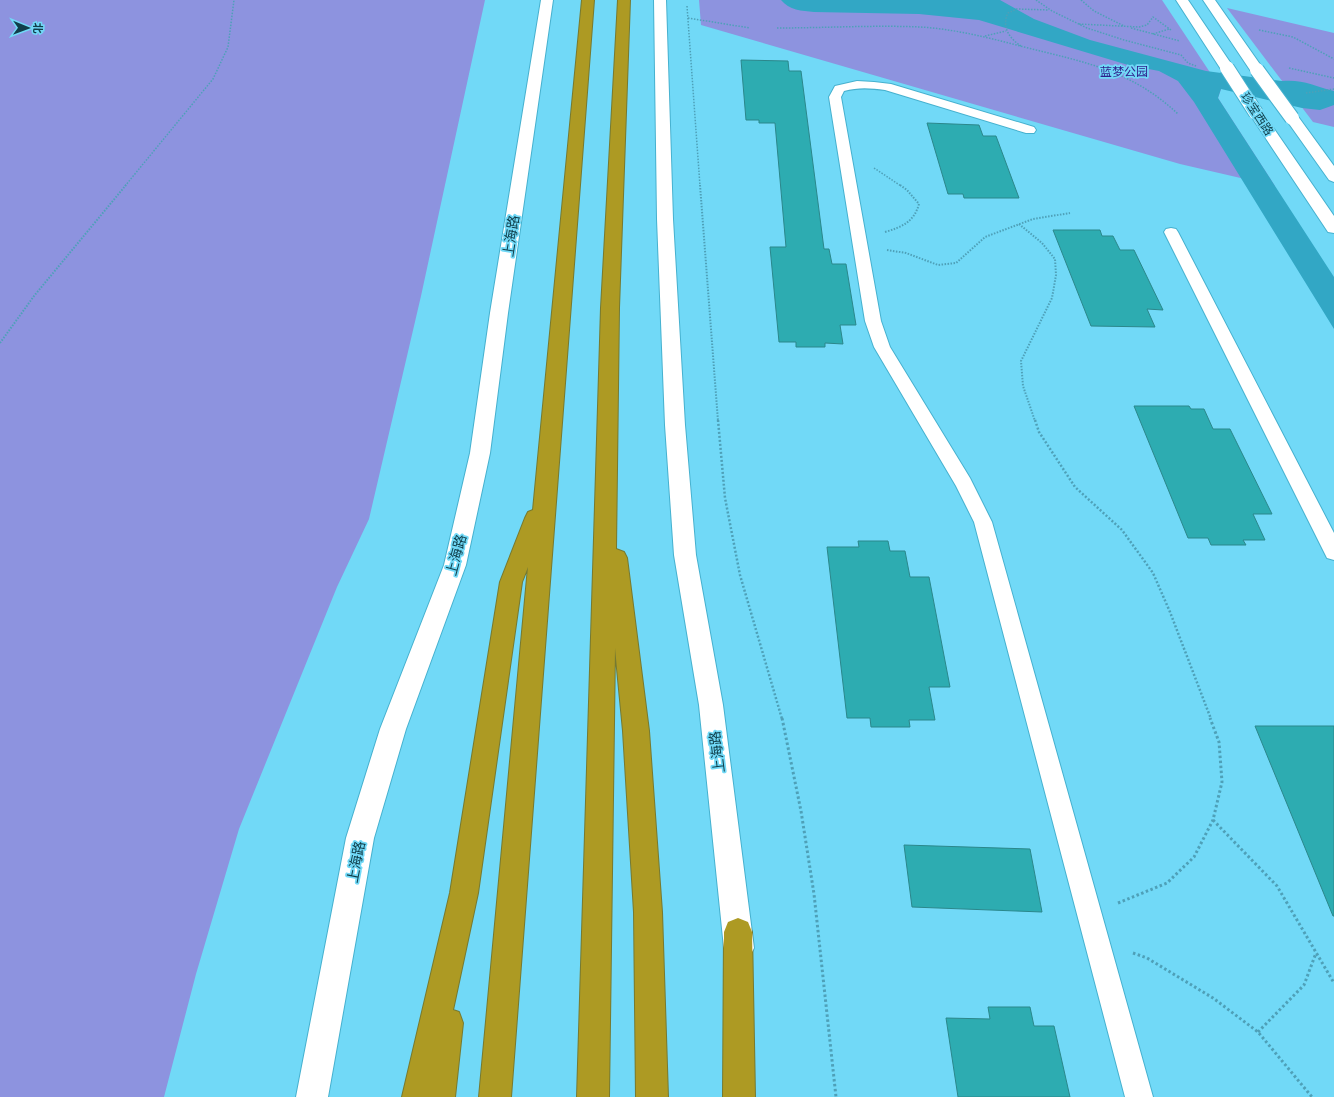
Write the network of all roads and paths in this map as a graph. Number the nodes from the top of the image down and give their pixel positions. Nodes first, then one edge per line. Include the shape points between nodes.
1 (234, 0) edge
2 (547, 0) edge
3 (588, 0) edge
4 (624, 0) edge
5 (660, 0) edge
6 (687, 0) edge
7 (1036, 0) edge
8 (1081, 0) edge
9 (1182, 0) edge
10 (1209, 0) edge
11 (1050, 10) junction
12 (1153, 17) dead end
13 (688, 18) junction
14 (1075, 23) junction
15 (1227, 26) junction
16 (1127, 27) junction
17 (750, 28) dead end
18 (777, 28) dead end
19 (1170, 29) dead end
20 (1006, 32) junction
21 (1152, 34) junction
22 (983, 36) junction
23 (1023, 47) junction
24 (1215, 50) junction
25 (1248, 57) junction
26 (1334, 59) edge
27 (1200, 67) dead end
28 (1334, 78) edge
29 (1178, 114) dead end
30 (1030, 130) dead end
31 (845, 153) junction
32 (1334, 177) edge
33 (1070, 213) dead end
34 (1019, 224) junction
35 (1334, 228) edge
36 (1171, 232) dead end
37 (860, 243) junction
38 (0, 343) edge
39 (607, 474) junction
40 (545, 494) junction
41 (1334, 552) edge
42 (1213, 820) junction
43 (464, 893) junction
44 (1090, 915) junction
45 (738, 932) junction
46 (1097, 940) junction
47 (1316, 952) junction
48 (1334, 983) edge
49 (1258, 1032) junction
50 (312, 1097) edge
51 (418, 1097) edge
52 (438, 1097) edge
53 (495, 1097) edge
54 (593, 1097) edge
55 (652, 1097) edge
56 (739, 1097) edge
57 (753, 1097) edge
58 (836, 1097) edge
59 (1139, 1097) edge
60 (1312, 1097) edge

1 - 38 path via 228,47 213,79 34,296
2 - 50 main road, 上海路 via 480,453 455,565 393,729 360,838
3 - 40 highway
4 - 39 highway via 610,308
5 - 45 main road, 上海路 via 665,219 675,426 685,555 712,705
6 - 13 path
7 - 11 path
8 - 16 path via 1094,11
9 - 24 main road, 珍宝西路
10 - 15 main road, 珍宝西路
11 - 14 path
11 - 20 path via 1028,9 1008,12
12 - 16 path via 1147,25
13 - 17 path
13 - 58 path via 725,498 740,575 781,715 801,811 814,894
14 - 16 path
14 - 27 path via 1107,35 1181,55 1188,63
15 - 25 main road, 珍宝西路
15 - 26 path via 1283,34
16 - 21 path
18 - 22 path via 919,27
19 - 21 path
20 - 22 path
20 - 23 path
21 - 24 path
22 - 23 path
23 - 29 path via 1110,70 1150,90 1166,101
24 - 35 main road, 珍宝西路, bridge
25 - 28 path
25 - 32 main road, 珍宝西路, bridge
30 - 31 lane via 887,87 851,85 839,89 835,98
31 - 37 lane
31 - 37 path via 884,173 908,190 919,204 917,215 904,226
33 - 34 path via 1032,219
34 - 37 path via 985,237 956,264 938,265 906,253
34 - 42 path via 1042,243 1055,259 1056,275 1052,298 1021,361 1023,386 1040,432 1075,487 1122,530 1153,572 1219,742 1222,782
36 - 41 lane
37 - 44 lane via 874,321 882,346 964,483 983,522
39 - 54 highway
39 - 55 highway via 636,731 648,912
40 - 43 highway via 511,582
40 - 53 highway
42 - 44 path via 1194,857 1167,883
42 - 47 path via 1277,886
43 - 51 highway
43 - 52 highway
44 - 46 lane
45 - 56 highway
45 - 57 main road, 上海路
46 - 49 path via 1147,958 1214,998
46 - 59 lane
47 - 48 path
47 - 49 path via 1304,985
49 - 60 path

